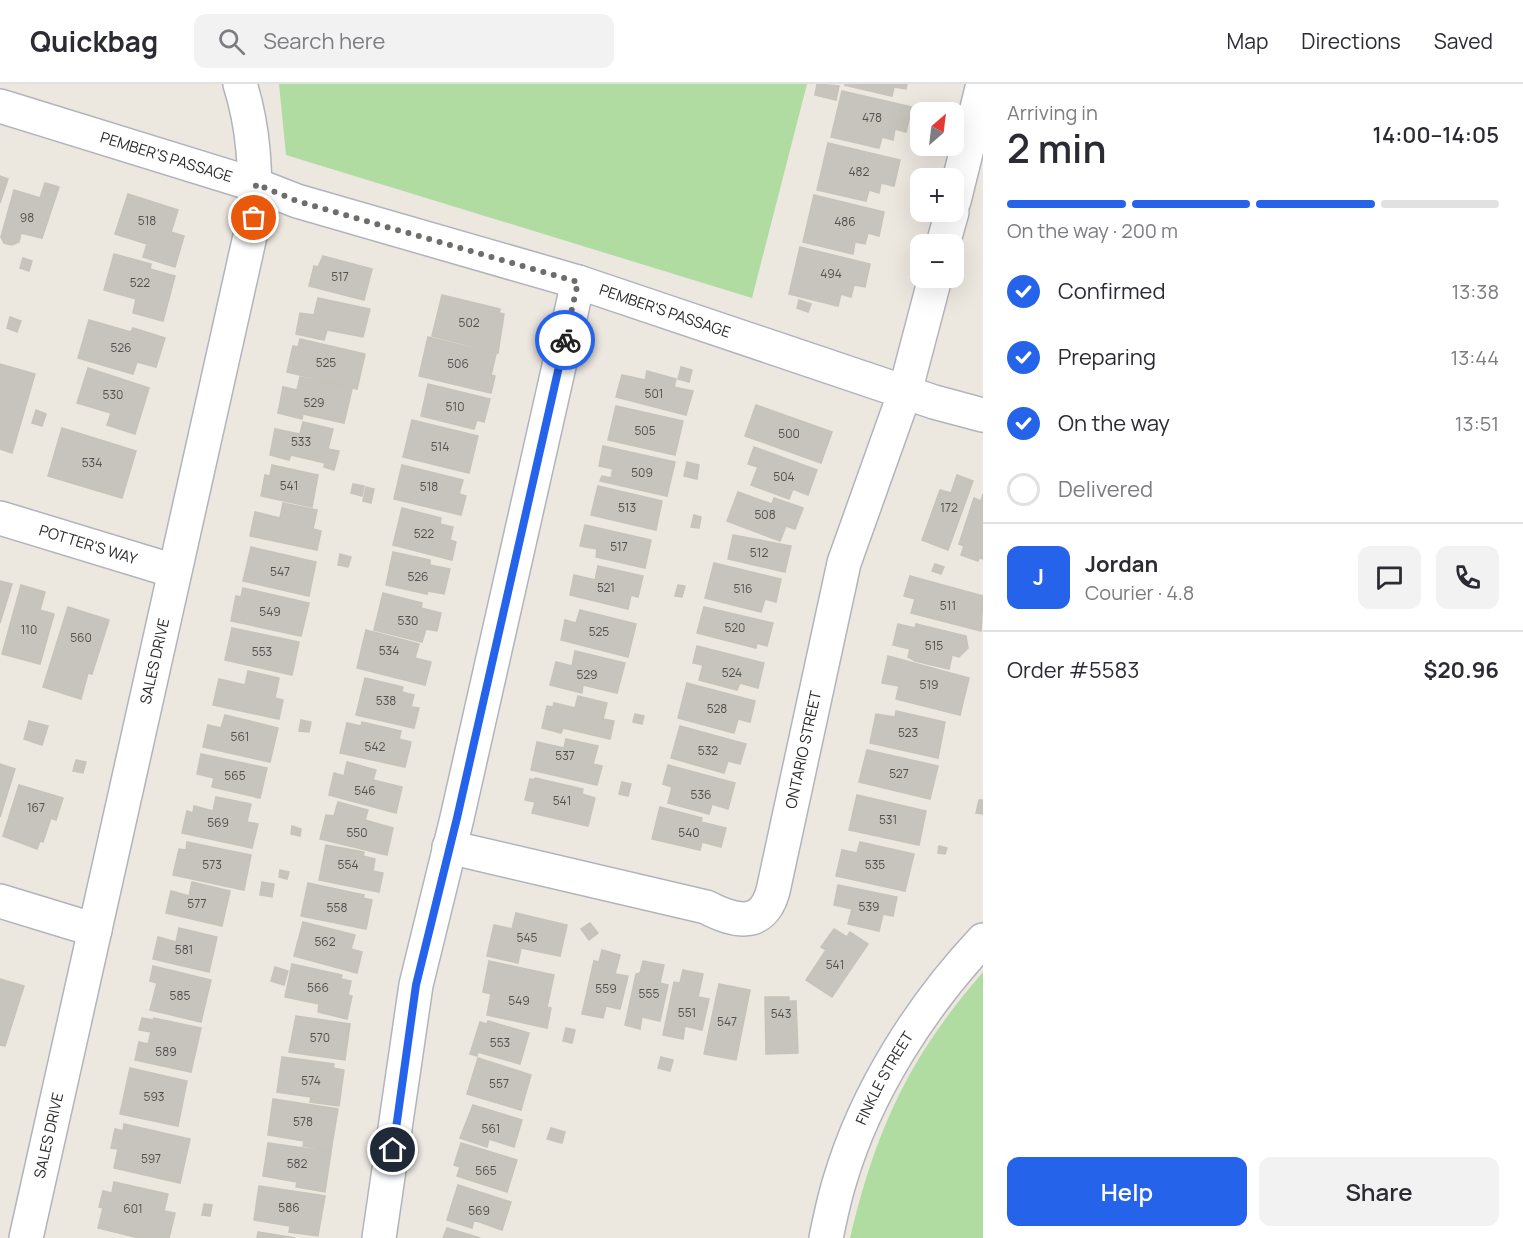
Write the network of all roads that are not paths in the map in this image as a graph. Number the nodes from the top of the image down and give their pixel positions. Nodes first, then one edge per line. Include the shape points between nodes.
1 (240, 84) edge
2 (983, 84) edge
3 (0, 106) edge
4 (962, 168) edge
5 (256, 184) junction
6 (578, 282) junction
7 (932, 288) edge
8 (905, 392) junction
9 (983, 415) edge
10 (0, 518) edge
11 (174, 571) junction
12 (449, 847) junction
13 (0, 901) edge
14 (95, 930) junction
15 (983, 940) edge
16 (26, 1238) edge
17 (379, 1238) edge
18 (826, 1238) edge

1 - 5 street, SALES DRIVE via 248,109
2 - 4 street
3 - 5 street, PEMBER'S PASSAGE
5 - 6 street, PEMBER'S PASSAGE via 297,201
5 - 11 street, SALES DRIVE via 254,218
6 - 8 street, PEMBER'S PASSAGE
6 - 12 street
7 - 8 street, ONTARIO STREET
8 - 9 street, PEMBER'S PASSAGE
8 - 12 street, ONTARIO STREET via 844,563 773,891 763,909 747,918 732,920 706,907
10 - 11 street, POTTER'S WAY
11 - 14 street, SALES DRIVE
12 - 17 street via 410,1013
13 - 14 street
14 - 16 street, SALES DRIVE
15 - 18 street, FINKLE STREET via 915,1025 882,1080 840,1178

